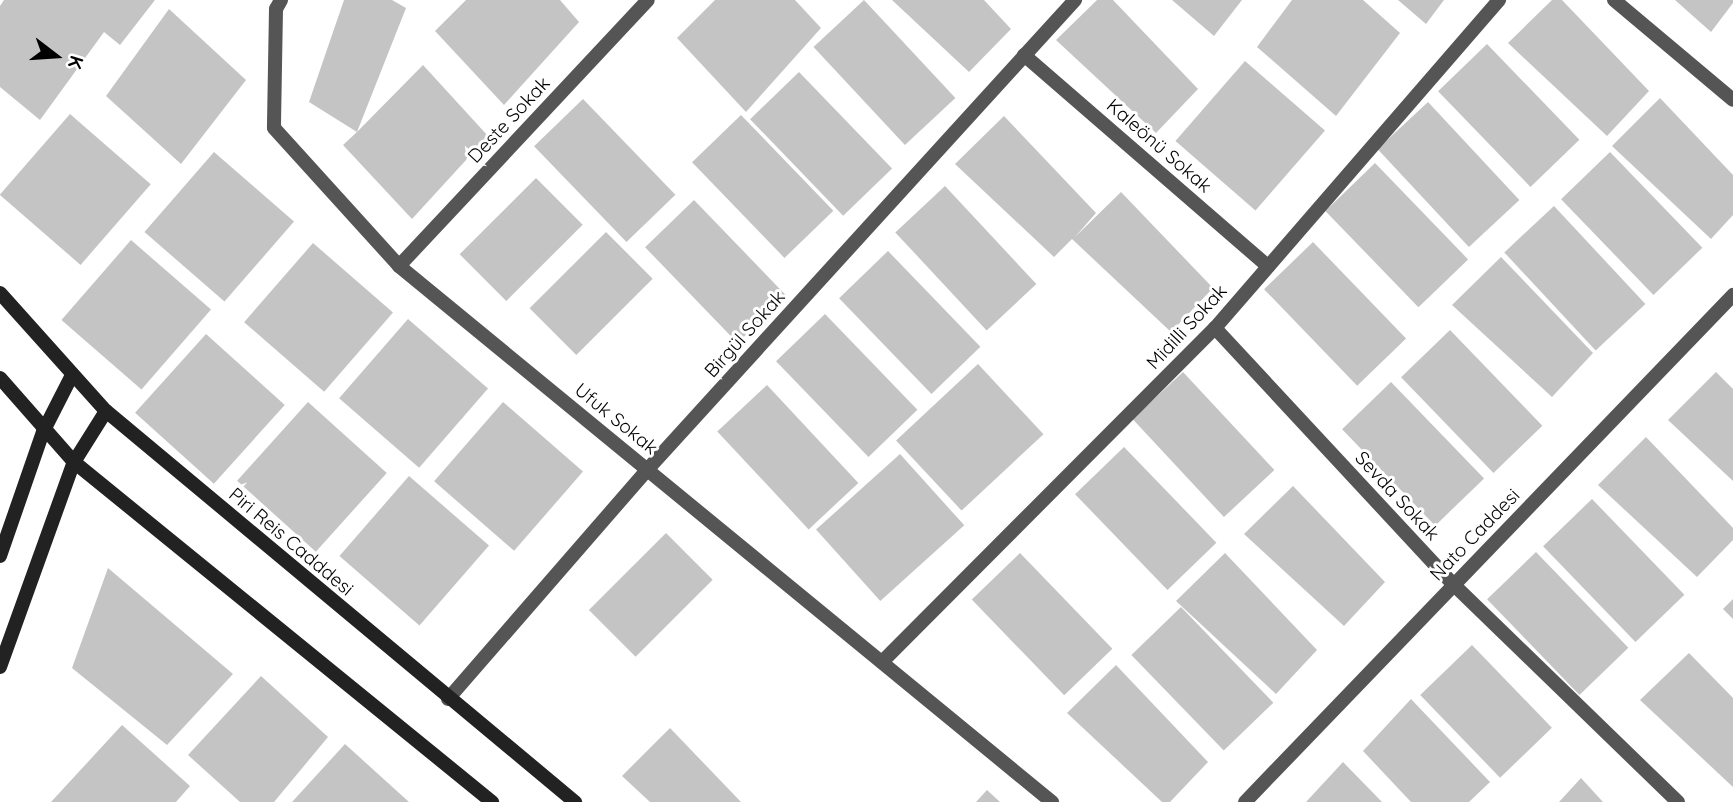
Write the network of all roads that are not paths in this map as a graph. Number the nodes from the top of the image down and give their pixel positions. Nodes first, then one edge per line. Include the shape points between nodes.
1 (281, 0) edge
2 (648, 0) edge
3 (1075, 0) edge
4 (1499, 0) edge
5 (1614, 0) edge
6 (1024, 55) junction
7 (1733, 100) edge
8 (399, 265) junction
9 (1268, 266) junction
10 (0, 293) edge
11 (1733, 295) edge
12 (1215, 328) junction
13 (72, 375) junction
14 (0, 378) edge
15 (106, 411) junction
16 (43, 432) junction
17 (74, 463) junction
18 (648, 470) junction
19 (0, 556) edge
20 (1454, 585) junction
21 (882, 662) junction
22 (0, 667) edge
23 (449, 699) junction
24 (492, 802) edge
25 (575, 802) edge
26 (1052, 802) edge
27 (1245, 802) edge
28 (1678, 802) edge

1 - 8 street, Ufuk Sokak via 276,9 274,128
2 - 8 street, Deste Sokak
3 - 6 street, Birgül Sokak
4 - 9 street, Midilli Sokak
5 - 7 street
6 - 9 street, Kaleönü Sokak
6 - 18 street, Birgül Sokak
8 - 18 street, Ufuk Sokak
9 - 12 street, Midilli Sokak
10 - 13 main road, Piri Reis Cadddesi
11 - 20 street, Nato Caddesi
12 - 20 street, Sevda Sokak
12 - 21 street, Midilli Sokak
13 - 15 main road, Piri Reis Cadddesi
13 - 16 main road
14 - 16 main road
15 - 17 main road
15 - 23 main road, Piri Reis Cadddesi
16 - 17 main road
16 - 19 main road
17 - 22 main road
17 - 24 main road
18 - 21 street, Ufuk Sokak
18 - 23 street, Birgül Sokak
20 - 27 street, Nato Caddesi
20 - 28 street, Sevda Sokak
21 - 26 street, Ufuk Sokak
23 - 25 main road, Piri Reis Cadddesi

